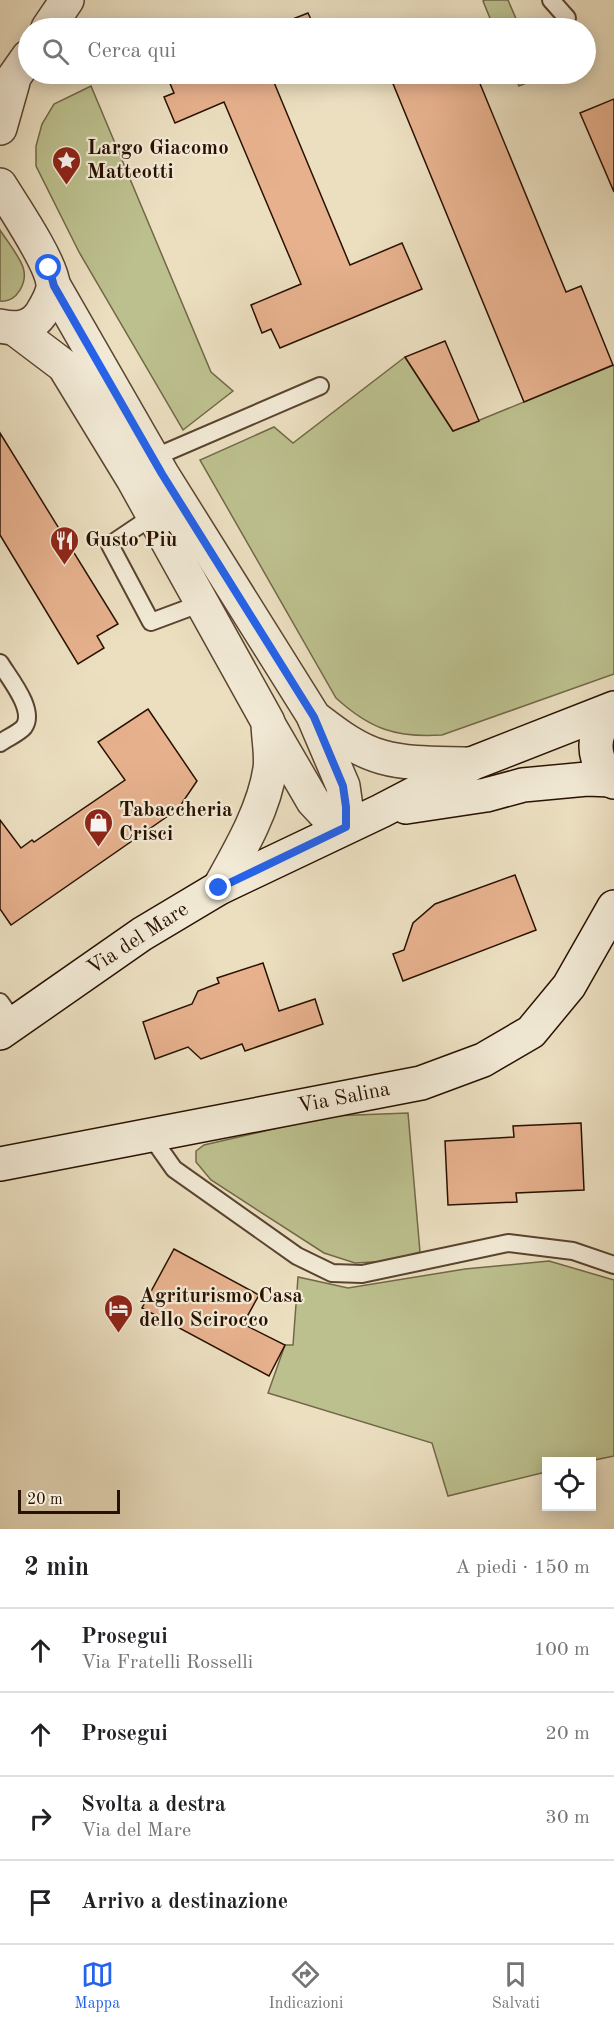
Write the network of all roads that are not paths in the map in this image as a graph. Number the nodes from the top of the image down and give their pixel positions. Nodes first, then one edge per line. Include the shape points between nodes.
1 (67, 0) edge
2 (551, 0) edge
3 (55, 18) edge
4 (567, 18) dead end
5 (14, 79) edge
6 (0, 128) edge
7 (0, 184) edge
8 (54, 286) junction
9 (8, 328) edge
10 (320, 386) dead end
11 (153, 458) junction
12 (153, 516) junction
13 (202, 603) junction
14 (0, 663) edge
15 (614, 708) edge
16 (314, 717) junction
17 (268, 723) junction
18 (0, 743) edge
19 (471, 764) junction
20 (613, 781) edge
21 (381, 811) junction
22 (346, 827) junction
23 (219, 888) junction
24 (614, 906) edge
25 (5, 1019) edge
26 (150, 1135) junction
27 (0, 1164) edge
28 (614, 1265) edge

1 - 3 street
2 - 4 lane
5 - 6 street
7 - 8 street via 49,268
8 - 9 street via 35,322
8 - 11 street
9 - 12 street via 64,366
10 - 11 lane
11 - 16 street
12 - 13 street
12 - 13 lane via 110,545 151,622
13 - 17 street
14 - 18 lane via 25,704 27,717 23,728
15 - 19 street
15 - 20 street via 603,720 596,752 601,768
16 - 19 street via 349,743 382,757
16 - 22 street via 343,786
17 - 22 street via 313,801 327,816
17 - 23 street via 270,768 263,795 245,843
19 - 21 street
20 - 21 street via 587,779 523,785 486,795
21 - 22 street, Via del Mare
22 - 23 street, Via del Mare
23 - 25 street, Via del Mare
24 - 26 street, Via Salina via 569,986 531,1032 483,1060 421,1083
26 - 27 street, Via Salina
26 - 28 lane via 174,1169 297,1256 332,1273 362,1274 508,1243 573,1251

